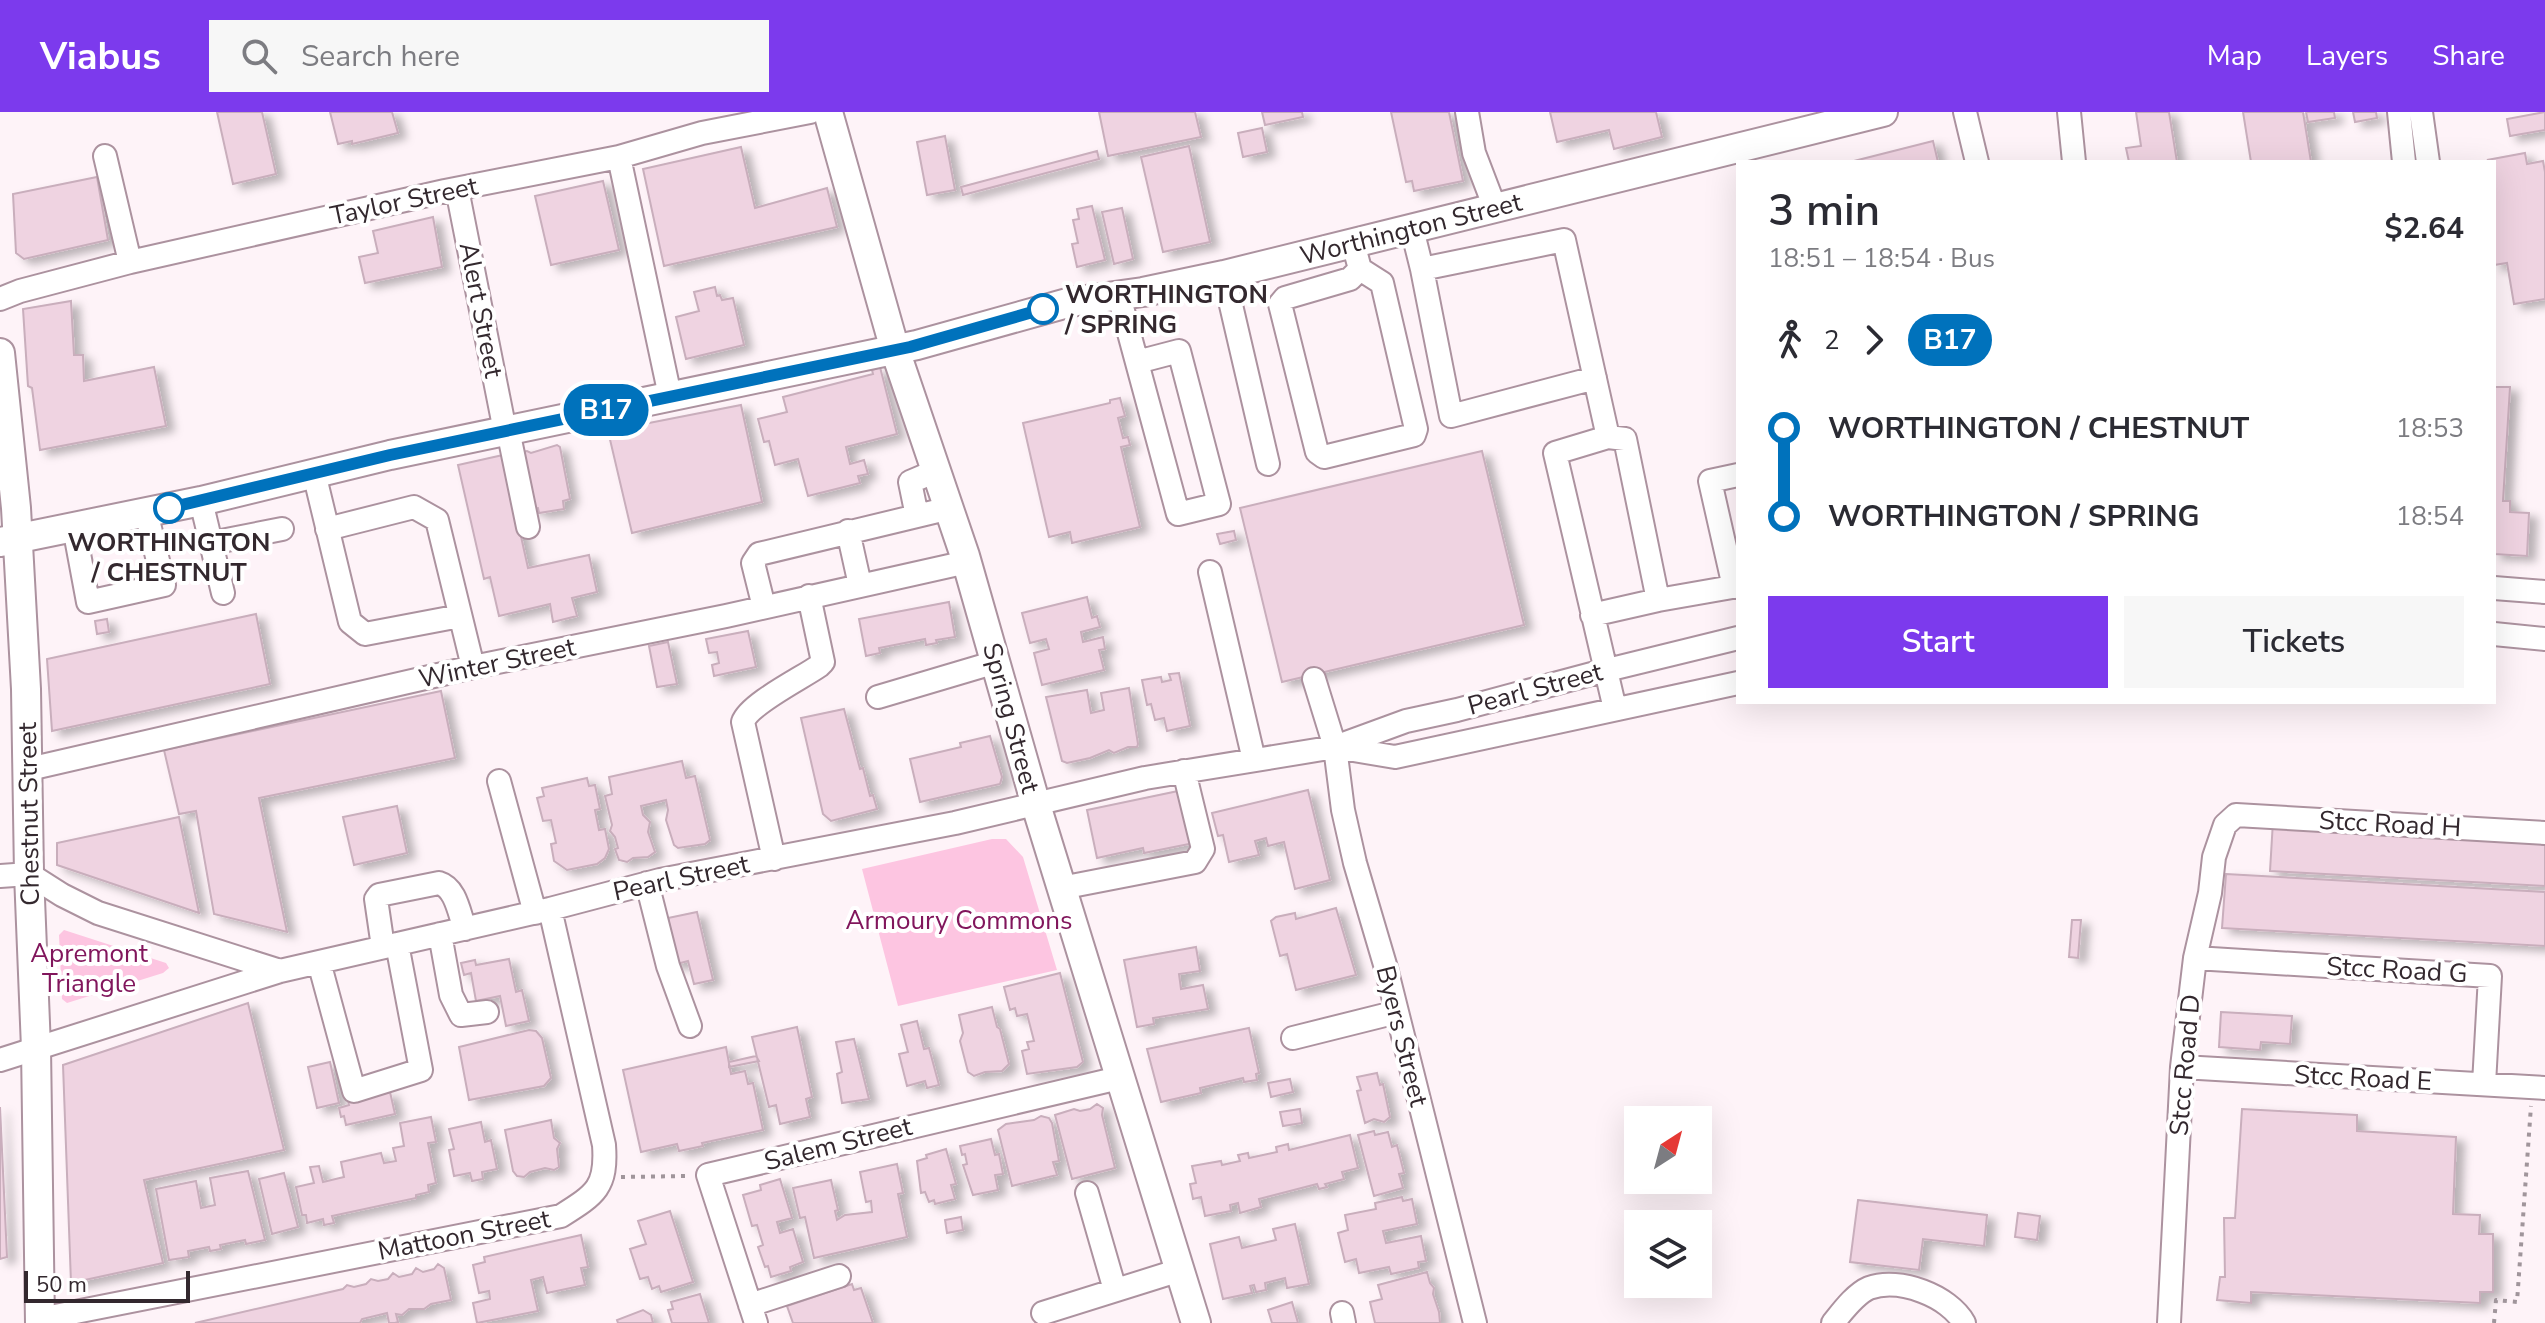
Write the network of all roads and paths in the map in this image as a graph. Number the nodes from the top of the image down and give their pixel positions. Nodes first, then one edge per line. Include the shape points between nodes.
1 (810, 112) edge
2 (828, 112) edge
3 (1467, 112) edge
4 (1883, 112) edge
5 (1965, 112) edge
6 (2069, 112) edge
7 (2399, 112) edge
8 (2421, 112) edge
9 (1842, 116) edge
10 (105, 156) dead end
11 (619, 157) junction
12 (1977, 160) edge
13 (2074, 160) edge
14 (2404, 160) edge
15 (2428, 160) edge
16 (457, 189) junction
17 (1495, 208) junction
18 (1412, 229) junction
19 (1357, 256) junction
20 (130, 262) junction
21 (1422, 269) junction
22 (1224, 275) junction
23 (1119, 296) junction
24 (0, 299) edge
25 (895, 350) junction
26 (0, 353) edge
27 (1137, 362) junction
28 (1595, 378) junction
29 (670, 396) junction
30 (506, 431) junction
31 (1608, 437) junction
32 (1268, 464) dead end
33 (936, 471) junction
34 (314, 473) junction
35 (1736, 475) edge
36 (201, 501) junction
37 (950, 508) junction
38 (146, 512) junction
39 (917, 516) junction
40 (74, 527) junction
41 (528, 527) dead end
42 (282, 529) dead end
43 (327, 529) junction
44 (848, 531) junction
45 (9, 540) edge
46 (211, 543) junction
47 (967, 562) junction
48 (1210, 572) dead end
49 (860, 585) junction
50 (1736, 586) edge
51 (2496, 588) edge
52 (2545, 592) edge
53 (223, 593) dead end
54 (809, 596) junction
55 (1658, 600) junction
56 (764, 607) junction
57 (1592, 615) junction
58 (460, 616) junction
59 (2496, 634) edge
60 (1736, 638) edge
61 (2545, 639) edge
62 (996, 662) junction
63 (473, 667) junction
64 (1605, 670) junction
65 (1314, 679) dead end
66 (1736, 683) edge
67 (878, 697) dead end
68 (1615, 709) junction
69 (1335, 747) junction
70 (1254, 760) junction
71 (29, 769) junction
72 (1184, 771) junction
73 (499, 781) dead end
74 (1036, 805) junction
75 (2236, 815) joint
76 (2545, 833) edge
77 (774, 859) junction
78 (29, 874) junction
79 (0, 876) edge
80 (647, 883) junction
81 (1061, 888) junction
82 (543, 911) junction
83 (465, 929) junction
84 (440, 934) junction
85 (390, 946) junction
86 (2195, 958) junction
87 (319, 962) junction
88 (280, 971) junction
89 (487, 1012) dead end
90 (1397, 1012) junction
91 (690, 1026) dead end
92 (1293, 1038) dead end
93 (36, 1048) junction
94 (0, 1060) edge
95 (2182, 1067) junction
96 (1119, 1078) junction
97 (2484, 1084) junction
98 (2538, 1088) edge
99 (711, 1174) junction
100 (604, 1176) junction
101 (1087, 1193) dead end
102 (1180, 1270) junction
103 (839, 1276) dead end
104 (1115, 1290) junction
105 (1043, 1313) dead end
106 (753, 1314) edge
107 (40, 1321) edge
108 (1196, 1323) edge
109 (1475, 1323) edge
110 (1833, 1323) edge
111 (1964, 1323) edge
112 (2169, 1323) edge
113 (2494, 1323) edge

1 - 11 street, Taylor Street via 702,133
2 - 25 main road, Spring Street
3 - 17 street via 1474,153
4 - 9 main road, Worthington Street
5 - 12 street
6 - 13 street
7 - 14 street
8 - 15 street
9 - 17 main road, Worthington Street
10 - 20 street
11 - 16 street, Taylor Street
11 - 29 street
16 - 20 street, Taylor Street
16 - 30 street, Alert Street
17 - 18 main road, Worthington Street
18 - 19 main road, Worthington Street
18 - 21 street
19 - 19 street via 1350,279 1280,304 1317,452 1324,457 1414,435 1416,429 1382,283
19 - 22 main road, Worthington Street
20 - 24 street, Taylor Street
21 - 28 street via 1564,240
21 - 28 street via 1451,416
22 - 23 main road, Worthington Street
22 - 32 street
23 - 25 main road, Worthington Street via 1071,302
23 - 27 street
25 - 29 main road, Worthington Street
25 - 33 main road, Spring Street
26 - 45 main road, Chestnut Street
27 - 27 street via 1178,514 1219,504 1179,351
28 - 31 street
29 - 30 main road, Worthington Street
30 - 34 main road, Worthington Street
30 - 41 street, Alert Street
31 - 55 street via 1625,439
31 - 57 street via 1555,453
33 - 37 main road, Spring Street
33 - 39 street via 910,482
34 - 36 main road, Worthington Street
34 - 43 street
35 - 50 street via 1710,481
36 - 38 main road, Worthington Street
36 - 46 street
37 - 39 street
37 - 47 main road, Spring Street
38 - 40 main road, Worthington Street
38 - 40 street via 164,585 88,602
39 - 44 street
40 - 45 main road, Worthington Street
42 - 46 street
43 - 58 street via 350,622 365,634
43 - 58 street via 414,507 437,520
44 - 49 street
44 - 56 street via 759,554 753,563
45 - 71 main road, Chestnut Street
46 - 53 street
47 - 49 street, Winter Street
47 - 62 main road, Spring Street
48 - 70 street
49 - 54 street, Winter Street
50 - 55 street
51 - 52 street
54 - 56 street, Winter Street
54 - 77 street via 823,662 759,704 743,722
55 - 57 street
56 - 63 street, Winter Street
57 - 64 street
58 - 63 street
59 - 61 street
60 - 64 street, Pearl Street
62 - 67 street
62 - 74 main road, Spring Street
63 - 71 street, Winter Street
64 - 68 street
64 - 69 street, Pearl Street via 1406,721
65 - 69 street, Byers Street
66 - 68 street, Pearl Street
68 - 69 street, Pearl Street via 1395,757
69 - 70 street, Pearl Street
69 - 90 street, Byers Street via 1355,863
70 - 72 street, Pearl Street
71 - 78 main road, Chestnut Street
72 - 74 street, Pearl Street
72 - 81 street via 1203,849 1195,862
73 - 82 street
74 - 77 street, Pearl Street
74 - 81 main road, Spring Street
75 - 76 street, Stcc Road H
75 - 86 street, Stcc Road D via 2225,825 2214,857
77 - 80 street, Pearl Street
78 - 79 street
78 - 88 street via 98,913
78 - 93 main road, Chestnut Street
80 - 82 street, Pearl Street
80 - 91 street
81 - 96 main road, Spring Street
82 - 83 street, Pearl Street
82 - 100 street via 604,1145
83 - 84 street, Pearl Street
83 - 85 street via 447,885 379,895
84 - 85 street, Pearl Street
84 - 89 street via 451,995 461,1015
85 - 87 street, Pearl Street
85 - 87 street via 421,1070 354,1091
86 - 95 street, Stcc Road D
86 - 97 street, Stcc Road G via 2490,976
87 - 88 street, Pearl Street
88 - 93 street, Pearl Street
90 - 92 street
90 - 109 street, Byers Street
93 - 94 street, Pearl Street
93 - 107 main road, Chestnut Street
95 - 97 street, Stcc Road E
95 - 112 street, Stcc Road D
96 - 99 street, Salem Street
96 - 102 main road, Spring Street
97 - 98 street, Stcc Road E
98 - 113 path via 2517,1302 2496,1300
99 - 100 path
99 - 106 street
100 - 107 street, Mattoon Street via 598,1188 561,1216
101 - 104 street
102 - 104 street
102 - 108 main road, Spring Street
103 - 106 street
104 - 105 street
110 - 111 street via 1869,1288 1900,1286 1931,1293

